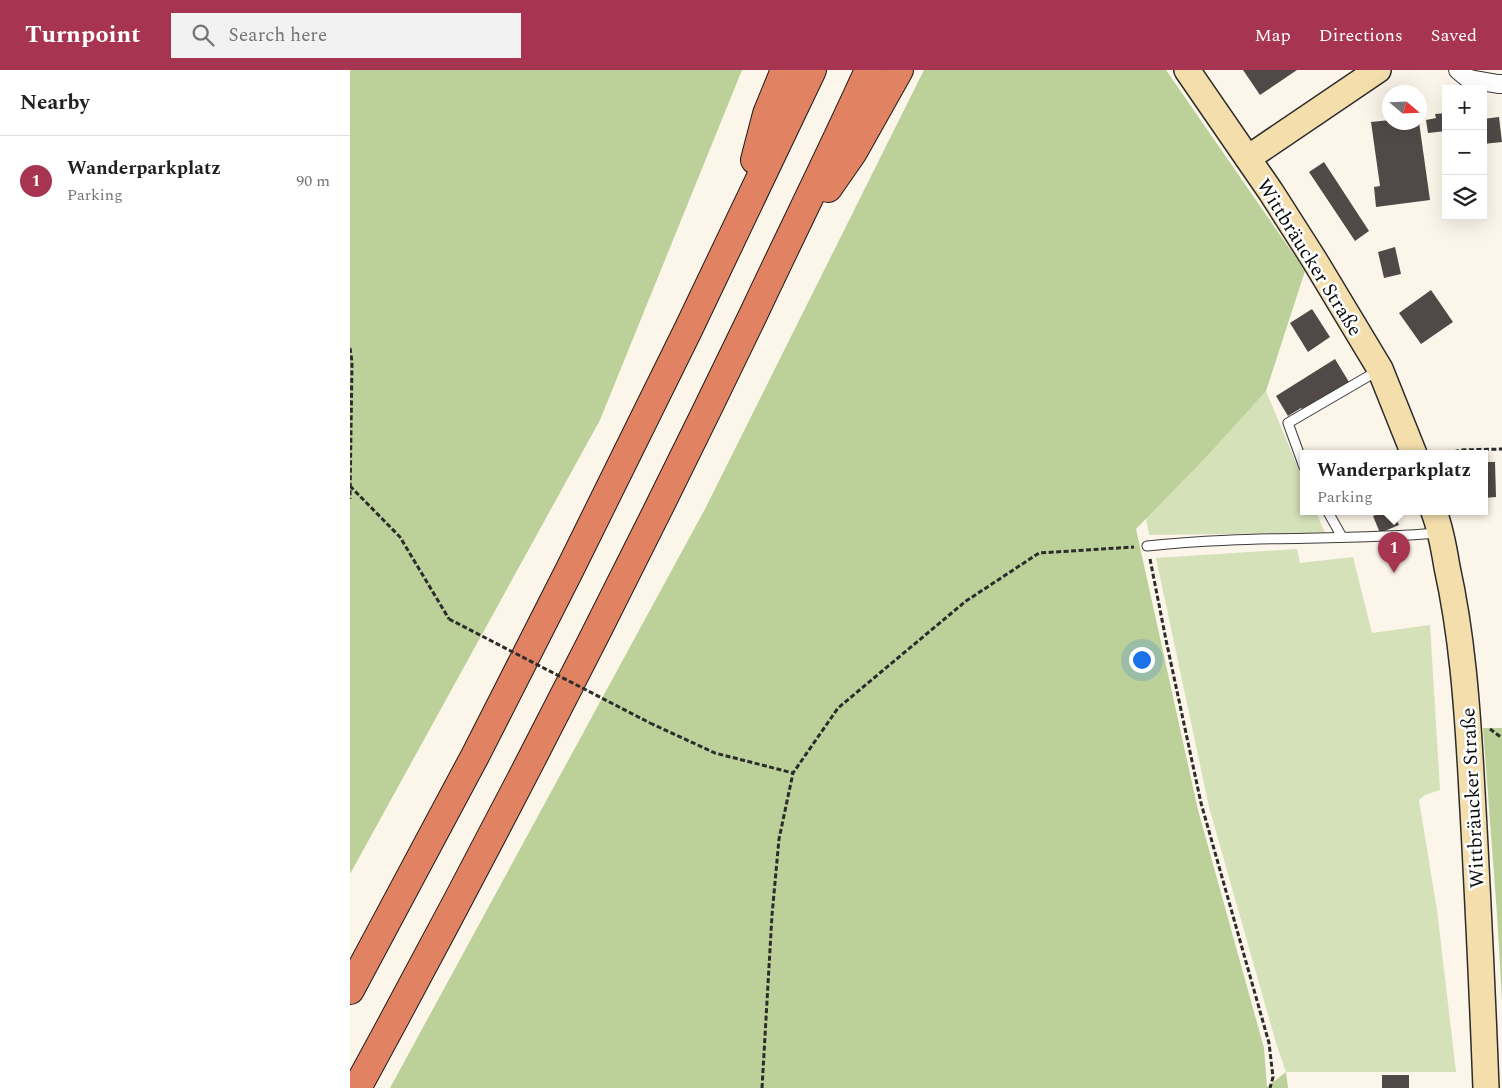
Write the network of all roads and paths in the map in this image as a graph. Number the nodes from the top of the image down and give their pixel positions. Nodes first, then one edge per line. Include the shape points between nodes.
1 (786, 70) edge
2 (812, 70) edge
3 (869, 70) edge
4 (899, 70) edge
5 (1187, 70) edge
6 (1378, 70) edge
7 (1458, 70) edge
8 (1502, 84) edge
9 (1248, 158) junction
10 (736, 229) junction
11 (786, 246) junction
12 (350, 348) edge
13 (1380, 369) junction
14 (1502, 449) edge
15 (1412, 450) edge
16 (1460, 450) edge
17 (1300, 456) edge
18 (351, 486) edge
19 (350, 499) edge
20 (1330, 515) edge
21 (1438, 522) edge
22 (1342, 536) junction
23 (1147, 546) junction
24 (793, 773) junction
25 (350, 990) edge
26 (357, 1088) edge
27 (762, 1088) edge
28 (1270, 1088) edge
29 (1486, 1088) edge

1 - 10 highway via 767,114
2 - 10 highway
3 - 11 highway
4 - 11 highway via 853,152
5 - 9 main road, Wittbräucker Straße
6 - 9 main road
7 - 8 street via 1469,79
9 - 13 main road, Wittbräucker Straße
10 - 25 highway via 566,577
11 - 26 highway via 608,610
12 - 18 path
13 - 15 main road, Wittbräucker Straße
13 - 17 lane via 1288,423
14 - 16 path
18 - 19 path
18 - 24 path, bridge via 400,537 449,619 715,753
20 - 22 lane
21 - 22 lane via 1391,537
21 - 29 main road, Wittbräucker Straße via 1459,635 1467,708
22 - 23 lane
23 - 24 path via 1039,553 966,601 838,708
23 - 28 path via 1201,803 1269,1043 1273,1076
24 - 27 path via 780,839 772,915

